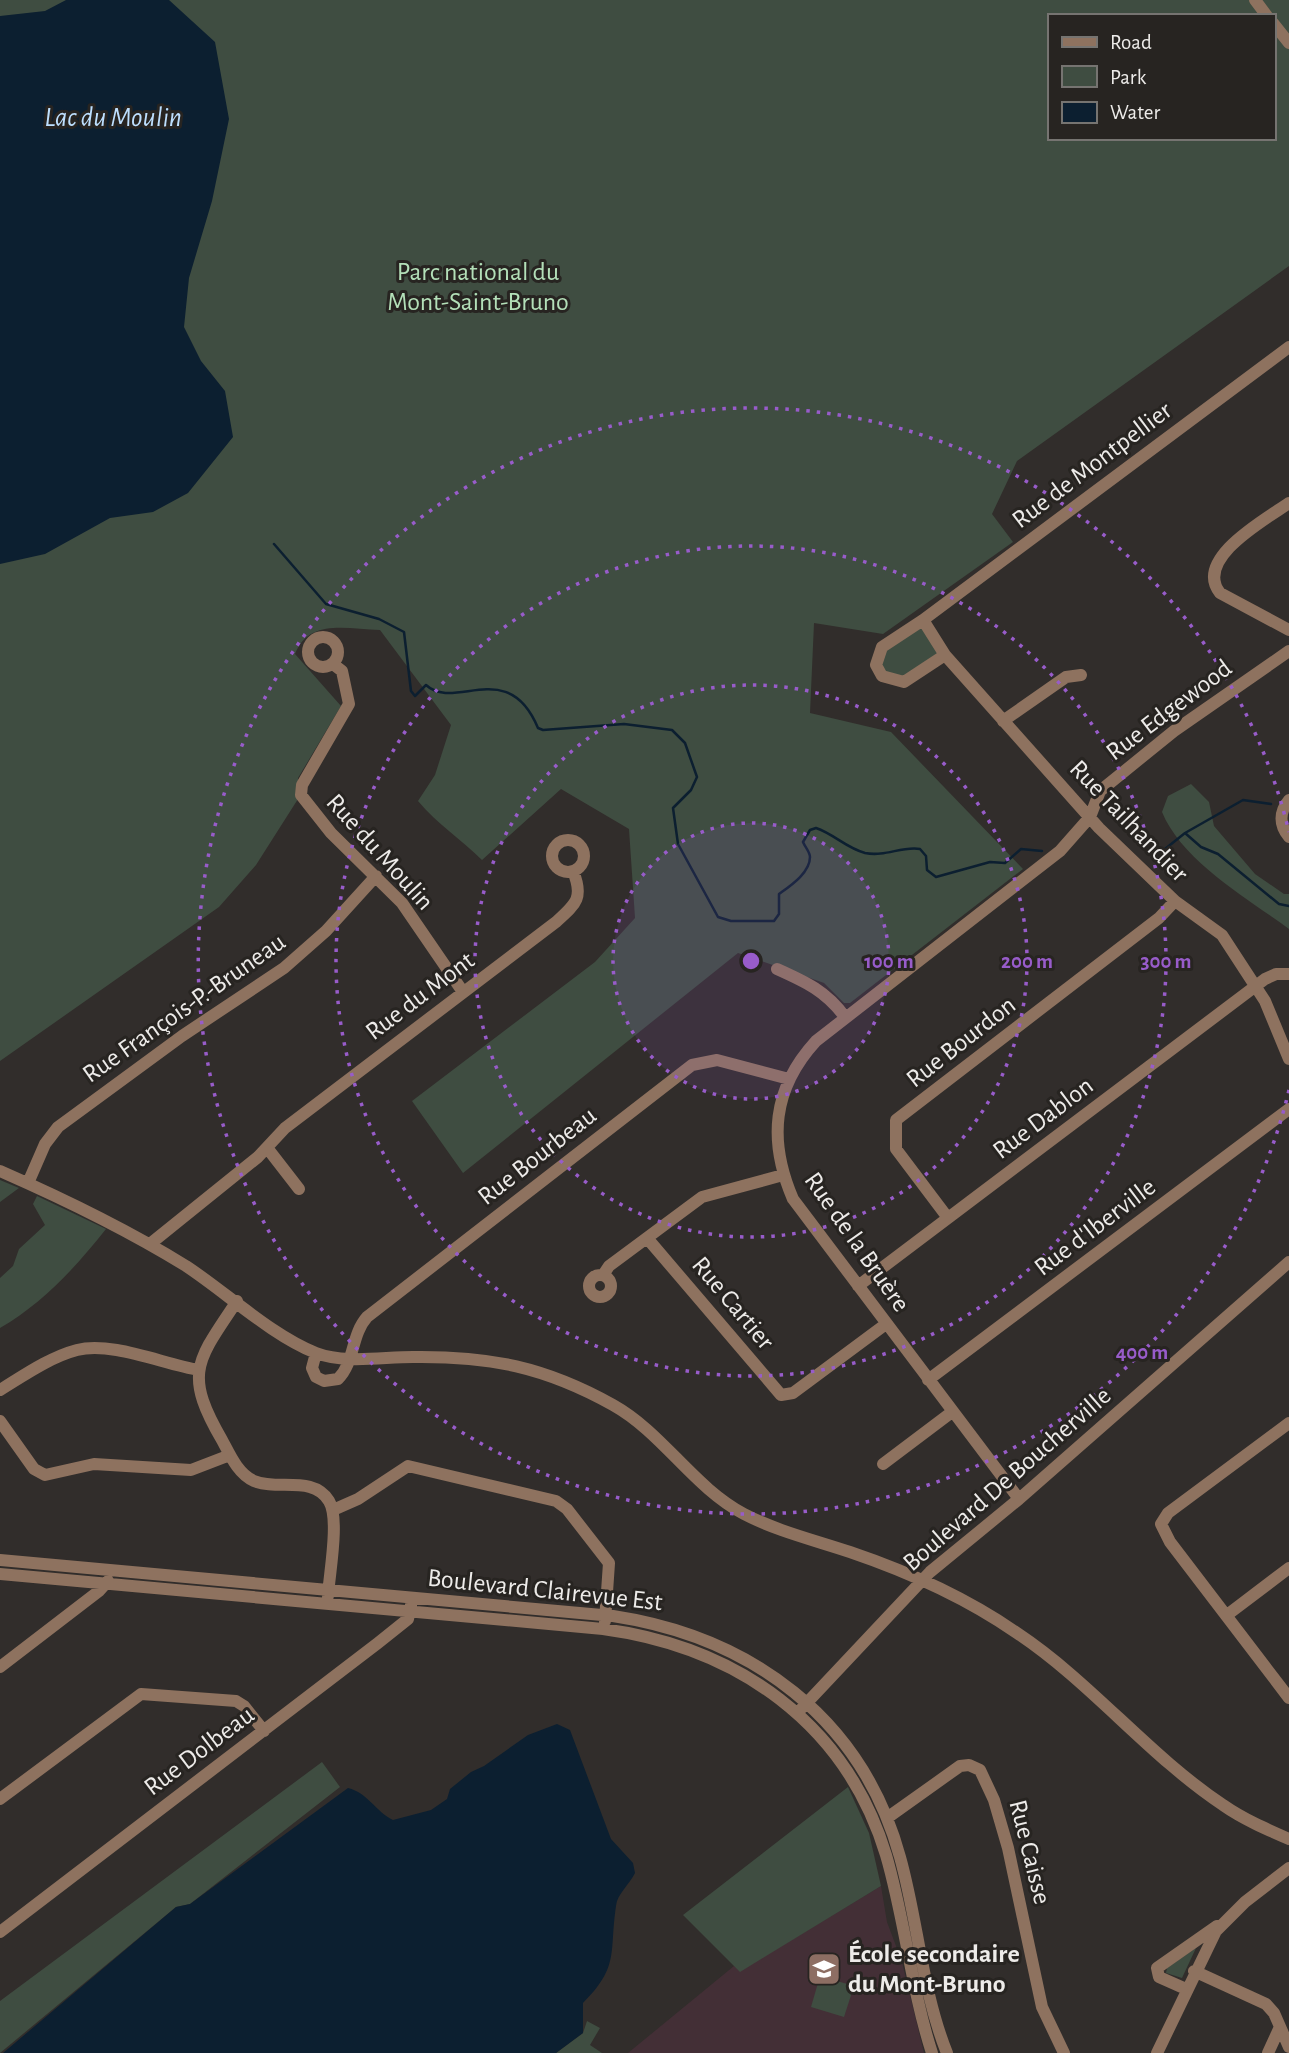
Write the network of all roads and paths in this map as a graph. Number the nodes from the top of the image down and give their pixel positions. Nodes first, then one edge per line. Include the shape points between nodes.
1 (1255, 0) edge
2 (1266, 14) edge
3 (1275, 26) edge
4 (1289, 43) edge
5 (1289, 346) edge
6 (1289, 503) edge
7 (923, 621) junction
8 (1289, 630) edge
9 (1289, 651) edge
10 (945, 655) junction
11 (333, 664) dead end
12 (1081, 676) dead end
13 (1003, 721) junction
14 (1289, 800) edge
15 (1090, 817) junction
16 (1289, 837) edge
17 (573, 870) dead end
18 (376, 876) junction
19 (1175, 901) junction
20 (777, 969) dead end
21 (1289, 974) edge
22 (1256, 986) junction
23 (463, 992) junction
24 (845, 1017) junction
25 (1284, 1033) edge
26 (1289, 1059) edge
27 (789, 1079) junction
28 (1289, 1109) edge
29 (268, 1149) junction
30 (0, 1171) edge
31 (783, 1175) junction
32 (28, 1183) junction
33 (299, 1189) dead end
34 (948, 1218) junction
35 (647, 1238) junction
36 (150, 1244) junction
37 (1289, 1262) edge
38 (603, 1275) dead end
39 (858, 1286) junction
40 (237, 1301) junction
41 (886, 1324) junction
42 (316, 1353) junction
43 (350, 1358) junction
44 (199, 1370) junction
45 (928, 1380) junction
46 (0, 1390) edge
47 (952, 1412) junction
48 (0, 1421) edge
49 (1289, 1423) edge
50 (230, 1455) junction
51 (883, 1464) dead end
52 (1018, 1499) junction
53 (333, 1510) junction
54 (0, 1560) edge
55 (1289, 1569) edge
56 (109, 1570) junction
57 (0, 1574) edge
58 (923, 1580) junction
59 (107, 1584) junction
60 (328, 1589) junction
61 (412, 1597) junction
62 (327, 1604) junction
63 (410, 1611) junction
64 (606, 1615) junction
65 (1227, 1615) junction
66 (603, 1629) junction
67 (0, 1667) edge
68 (1289, 1698) edge
69 (807, 1703) junction
70 (797, 1713) junction
71 (264, 1731) junction
72 (0, 1799) edge
73 (887, 1818) junction
74 (1289, 1839) edge
75 (1289, 1868) edge
76 (1223, 1922) junction
77 (0, 1932) edge
78 (1194, 1971) junction
79 (1186, 1989) junction
80 (1279, 2029) junction
81 (1289, 2047) edge
82 (932, 2053) edge
83 (947, 2053) edge
84 (1064, 2053) edge
85 (1157, 2053) edge
86 (1268, 2053) edge

1 - 2 street
3 - 4 street
5 - 7 street, Rue de Montpellier
6 - 8 street via 1223,551 1214,576 1220,593
7 - 10 street, Rue Tailhandier
7 - 10 street, Rue de Montpellier via 883,647 877,658 878,671 894,682 904,682
9 - 15 street, Rue Edgewood via 1174,731 1100,791
10 - 13 street, Rue Tailhandier
11 - 18 street, Rue du Moulin via 342,671 349,704 301,793 331,832
12 - 13 street via 1066,677
13 - 15 street, Rue Tailhandier
14 - 16 street via 1281,814
15 - 19 street, Rue Tailhandier
15 - 24 street, Rue de la Bruère via 1060,851
17 - 23 street, Rue du Mont via 579,892 568,912
18 - 23 street, Rue du Moulin via 407,910
18 - 32 street, Rue François-P.-Bruneau via 284,968 58,1126
19 - 22 street, Rue Tailhandier via 1222,935
19 - 34 street, Rue Bourdon via 896,1120 896,1149
20 - 24 street via 817,987
21 - 22 street, Rue Dablon via 1273,975
22 - 25 street, Rue Tailhandier
22 - 34 street, Rue Dablon
23 - 29 street, Rue du Mont via 285,1128
24 - 27 street, Rue de la Bruère via 805,1053
25 - 26 street, Rue Tailhandier
27 - 31 street, Rue de la Bruère via 777,1125
27 - 43 street, Rue Bourbeau via 717,1060 692,1065 367,1317
28 - 45 street, Rue d'Iberville
29 - 33 street
29 - 36 street, Rue du Mont
30 - 32 street
31 - 35 street via 706,1194
31 - 39 street, Rue de la Bruère via 793,1199
32 - 36 street
34 - 39 street, Rue Dablon
35 - 38 street
35 - 41 street, Rue Cartier via 785,1396
36 - 40 street
37 - 52 street, Boulevard De Boucherville
39 - 41 street, Rue de la Bruère
40 - 42 street
40 - 44 street via 208,1346
41 - 45 street, Rue de la Bruère
42 - 43 street
42 - 43 street via 313,1371 324,1381 340,1378
43 - 58 street via 474,1360 548,1373 630,1415 701,1482 746,1514
44 - 46 street via 103,1348 84,1348
44 - 50 street via 203,1405
45 - 47 street, Rue de la Bruère
47 - 51 street
47 - 52 street, Rue de la Bruère
48 - 50 street via 34,1469 45,1475 94,1464 191,1470
49 - 65 street via 1168,1513 1161,1524
50 - 53 street via 253,1480 314,1489 327,1498
52 - 58 street, Boulevard De Boucherville
53 - 60 street
53 - 64 street via 408,1466 556,1501 568,1509 609,1563
54 - 56 street, Boulevard Clairevue Est
55 - 65 street
56 - 59 street
56 - 60 street, Boulevard Clairevue Est
57 - 59 street, Boulevard Clairevue Est
58 - 69 street, Boulevard De Boucherville
58 - 74 street via 1031,1642 1215,1800
59 - 62 street, Boulevard Clairevue Est
59 - 67 street
60 - 61 street, Boulevard Clairevue Est
60 - 62 street
61 - 63 street
61 - 64 street, Boulevard Clairevue Est
62 - 63 street, Boulevard Clairevue Est
63 - 66 street, Boulevard Clairevue Est
63 - 71 street, Rue Dolbeau via 408,1619
64 - 66 street
64 - 69 street, Boulevard Clairevue Est via 668,1626 708,1640 758,1666
65 - 68 street
66 - 70 street, Boulevard Clairevue Est via 697,1651 751,1678
69 - 70 street, Boulevard De Boucherville
69 - 73 street, Boulevard Clairevue Est via 850,1753
70 - 82 street, Boulevard Clairevue Est via 842,1764 877,1829
71 - 72 street via 236,1701 141,1694
71 - 77 street, Rue Dolbeau
73 - 83 street, Boulevard Clairevue Est
73 - 84 street, Rue Caisse via 960,1766 982,1772 1004,1830 1042,2007
75 - 76 street
76 - 78 street
76 - 79 street via 1157,1968 1158,1977
78 - 79 street
78 - 80 street via 1266,2004
79 - 85 street
80 - 81 street
80 - 86 street

